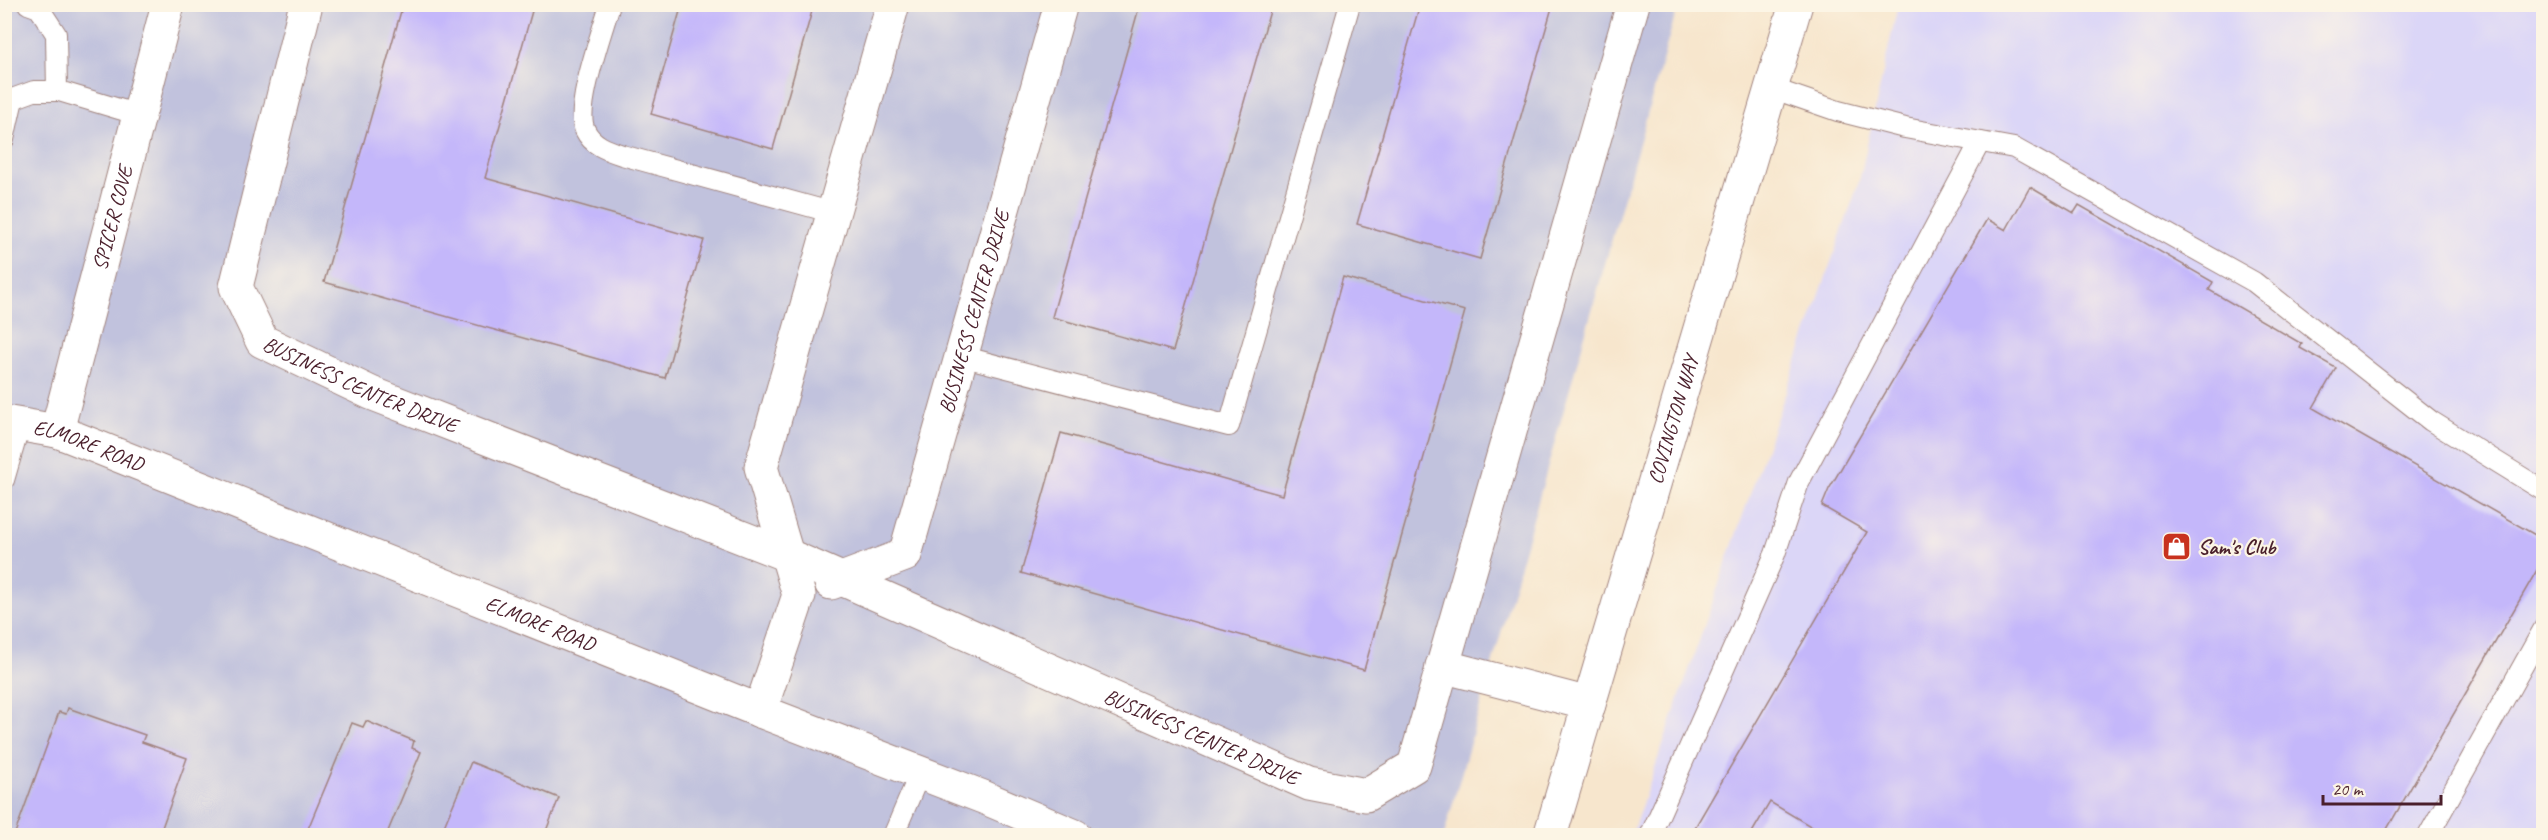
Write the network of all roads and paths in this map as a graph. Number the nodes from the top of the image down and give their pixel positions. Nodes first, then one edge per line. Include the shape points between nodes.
1 (28, 4) edge
2 (168, 4) edge
3 (306, 4) edge
4 (610, 4) edge
5 (893, 4) edge
6 (1061, 4) edge
7 (1350, 4) edge
8 (1633, 4) edge
9 (1796, 4) edge
10 (1771, 88) junction
11 (57, 91) junction
12 (9, 101) edge
13 (139, 115) junction
14 (4, 139) edge
15 (1980, 142) junction
16 (834, 213) junction
17 (961, 356) junction
18 (12, 423) edge
19 (57, 431) junction
20 (4, 480) edge
21 (2544, 491) edge
22 (787, 555) junction
23 (842, 579) junction
24 (799, 595) junction
25 (2544, 628) edge
26 (1442, 666) junction
27 (1589, 704) junction
28 (760, 711) junction
29 (921, 773) junction
30 (893, 836) edge
31 (1074, 836) edge
32 (1550, 836) edge
33 (1650, 836) edge
34 (2428, 836) edge

1 - 11 lane via 39,8 56,34
2 - 13 street, SPICER COVE
3 - 22 street, BUSINESS CENTER DRIVE via 236,287 262,341 371,393
4 - 16 lane via 582,117 590,138 622,155
5 - 16 street
6 - 17 street, BUSINESS CENTER DRIVE
7 - 17 lane via 1229,426
8 - 26 street
9 - 10 street, COVINGTON WAY
10 - 15 lane via 1848,114
10 - 27 street, COVINGTON WAY
11 - 12 lane via 34,91
11 - 13 lane
12 - 14 lane
13 - 19 street, SPICER COVE
15 - 21 lane via 2014,148 2254,282 2431,422
15 - 33 lane via 1798,482 1775,554
16 - 22 street via 761,467
17 - 23 street, BUSINESS CENTER DRIVE via 905,555
18 - 19 street, ELMORE ROAD
18 - 20 lane
19 - 28 street, ELMORE ROAD
22 - 23 street, BUSINESS CENTER DRIVE
22 - 24 street
23 - 24 street, BUSINESS CENTER DRIVE
23 - 26 street, BUSINESS CENTER DRIVE via 1309,784 1366,795 1414,766
24 - 28 street
25 - 34 lane
26 - 27 street
27 - 32 street, COVINGTON WAY
28 - 29 street, ELMORE ROAD
29 - 30 lane
29 - 31 street, ELMORE ROAD

